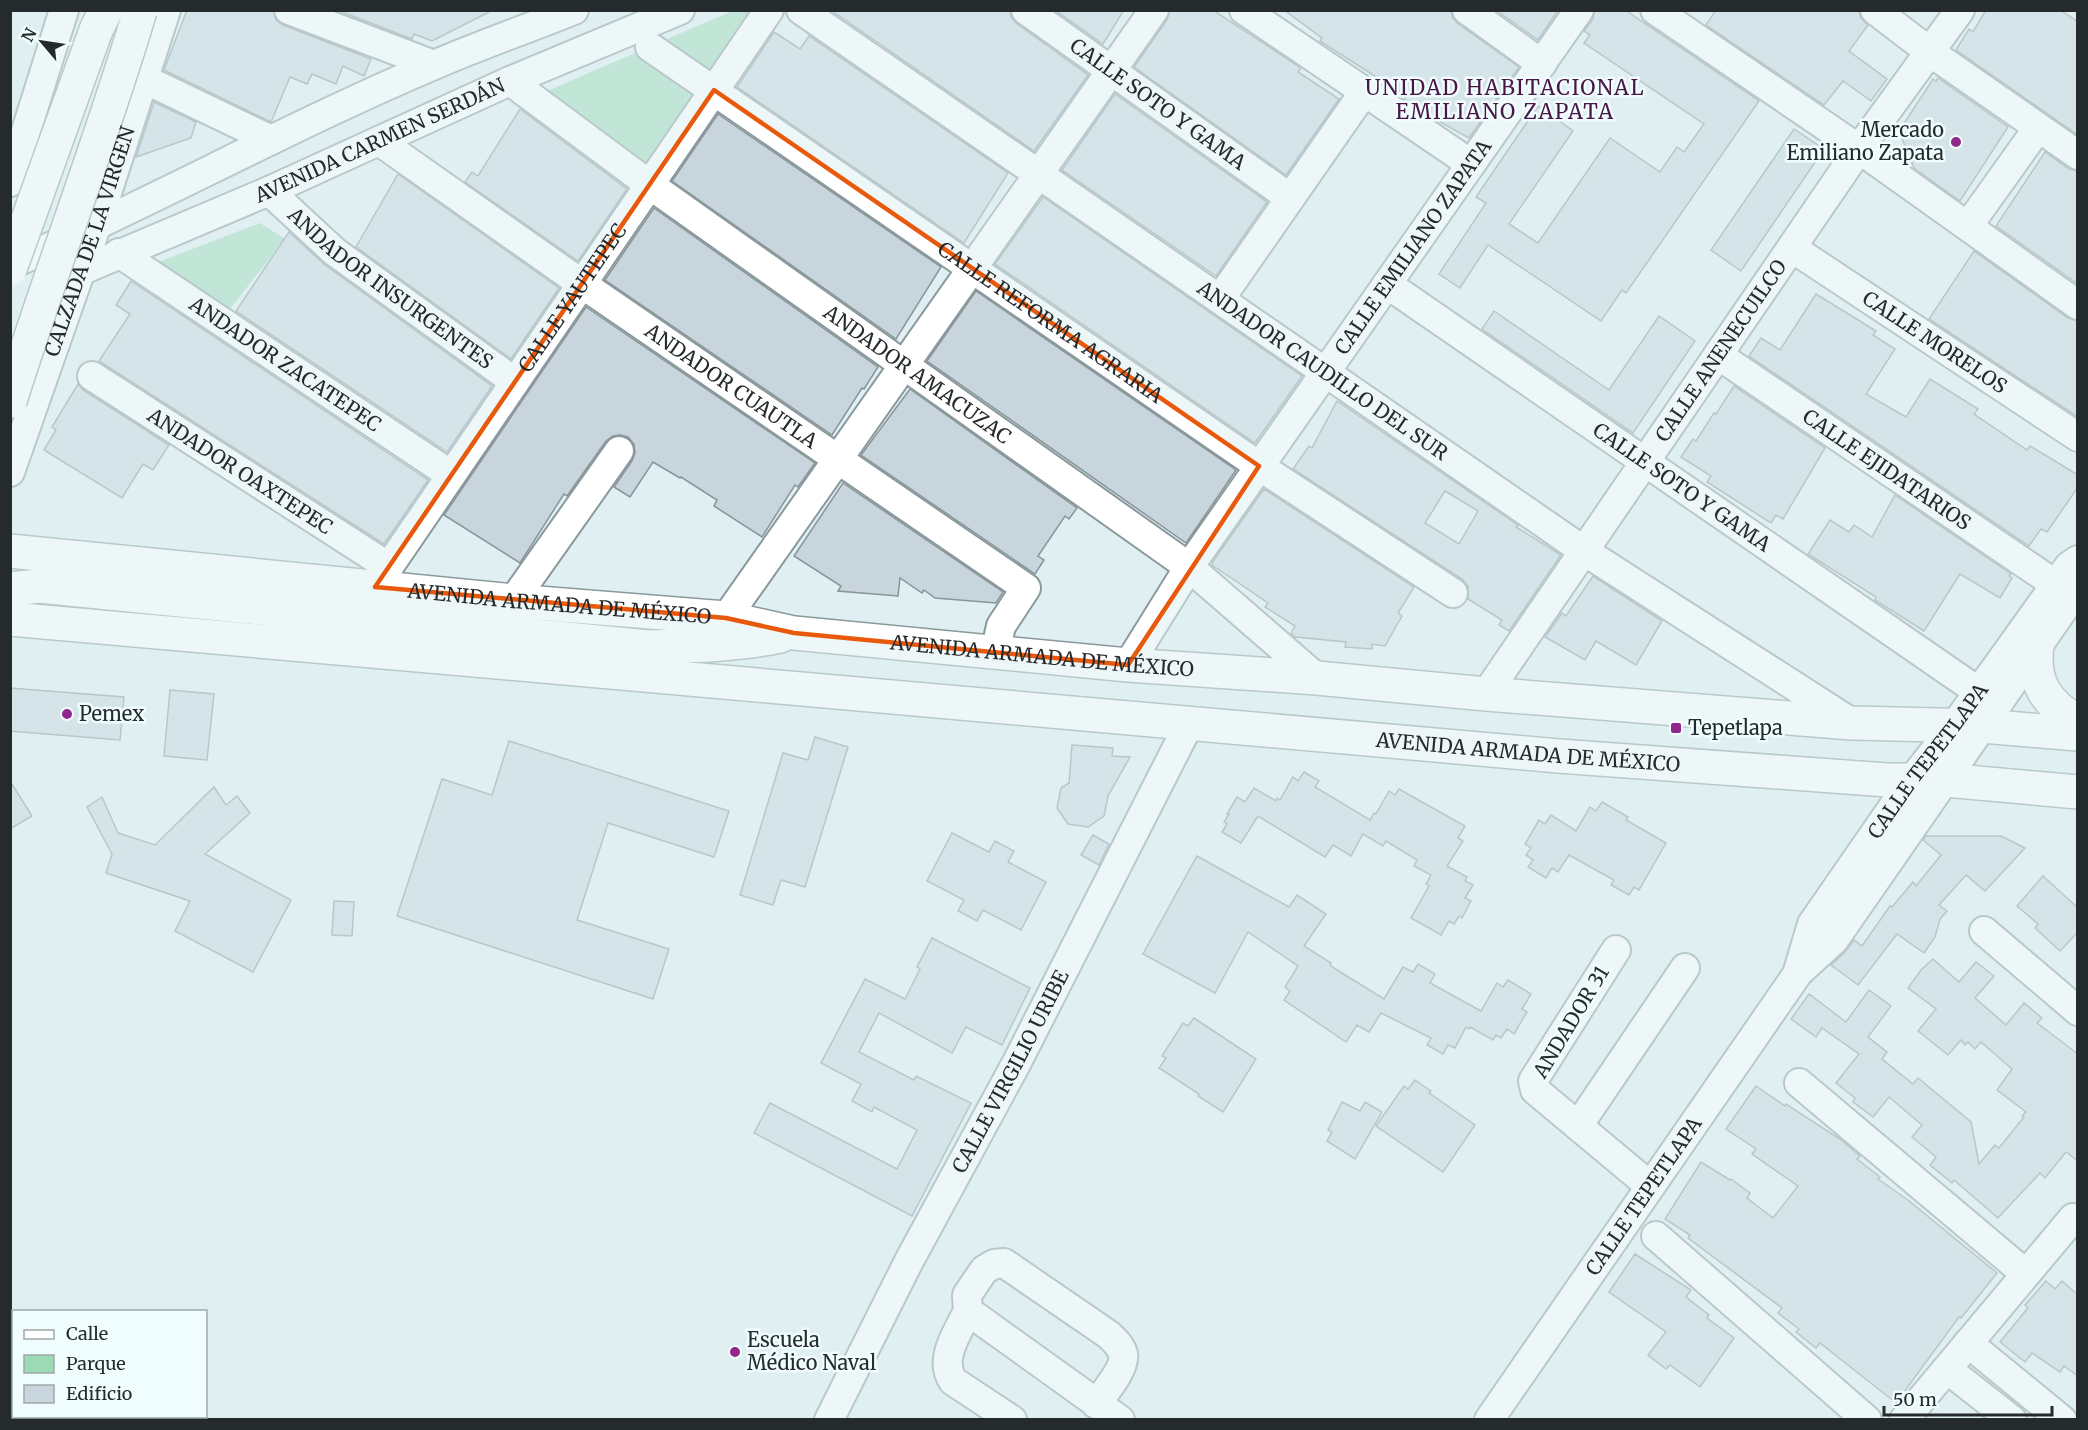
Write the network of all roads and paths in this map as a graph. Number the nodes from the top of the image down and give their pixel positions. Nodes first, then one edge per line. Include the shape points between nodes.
1 (64, 10) edge
2 (106, 10) edge
3 (166, 10) edge
4 (290, 10) edge
5 (574, 10) edge
6 (680, 10) edge
7 (769, 10) edge
8 (801, 10) edge
9 (1026, 10) edge
10 (1154, 10) edge
11 (1244, 10) edge
12 (1467, 10) edge
13 (1579, 10) edge
14 (1655, 10) edge
15 (1875, 10) edge
16 (1960, 10) edge
17 (140, 11) edge
18 (650, 46) dead end
19 (1930, 52) junction
20 (1542, 64) junction
21 (434, 65) junction
22 (1112, 71) junction
23 (144, 79) junction
24 (510, 81) junction
25 (714, 90) junction
26 (1364, 92) junction
27 (2038, 128) junction
28 (271, 140) junction
29 (379, 141) junction
30 (1859, 149) junction
31 (2078, 155) edge
32 (1471, 164) junction
33 (1038, 175) junction
34 (10, 182) edge
35 (650, 185) junction
36 (269, 191) junction
37 (1290, 198) junction
38 (1968, 226) junction
39 (96, 227) junction
40 (1791, 248) junction
41 (119, 253) junction
42 (10, 267) edge
43 (973, 268) junction
44 (80, 271) junction
45 (582, 284) junction
46 (1387, 284) junction
47 (1220, 299) junction
48 (2078, 305) edge
49 (51, 352) junction
50 (1718, 355) junction
51 (904, 366) junction
52 (1325, 372) junction
53 (92, 376) dead end
54 (515, 382) junction
55 (10, 388) edge
56 (10, 401) edge
57 (2078, 437) edge
58 (619, 451) dead end
59 (838, 459) junction
60 (1645, 462) junction
61 (1259, 466) junction
62 (10, 472) edge
63 (451, 475) junction
64 (10, 551) edge
65 (1584, 551) junction
66 (2078, 560) edge
67 (1189, 567) junction
68 (382, 577) junction
69 (2066, 586) edge
70 (10, 588) edge
71 (1453, 593) dead end
72 (513, 601) junction
73 (726, 618) junction
74 (10, 619) edge
75 (794, 633) junction
76 (2037, 645) junction
77 (995, 653) junction
78 (1128, 665) junction
79 (1317, 678) junction
80 (1978, 692) junction
81 (1486, 694) junction
82 (2078, 722) edge
83 (1190, 723) junction
84 (1852, 723) junction
85 (1968, 725) junction
86 (2078, 734) edge
87 (1945, 780) junction
88 (1911, 781) junction
89 (2078, 792) edge
90 (1984, 931) dead end
91 (1616, 950) dead end
92 (1685, 968) dead end
93 (1798, 973) junction
94 (2078, 1011) edge
95 (1799, 1083) dead end
96 (1578, 1126) junction
97 (1650, 1186) junction
98 (2073, 1218) dead end
99 (1656, 1236) dead end
100 (2026, 1274) junction
101 (968, 1311) junction
102 (1968, 1344) junction
103 (1947, 1369) junction
104 (1096, 1404) junction
105 (829, 1419) edge
106 (1012, 1419) edge
107 (1120, 1419) edge
108 (1489, 1419) edge
109 (1868, 1419) edge
110 (1904, 1419) edge
111 (2012, 1419) edge
112 (2062, 1419) edge

1 - 34 street
2 - 42 main road, bridge
3 - 23 street, CALZADA DE LA VIRGEN
4 - 21 street
5 - 21 street
6 - 24 street, AVENIDA CARMEN SERDÁN
7 - 25 street, CALLE YAUTEPEC
8 - 33 street, ANDADOR CAUDILLO DEL SUR
9 - 22 street, CALLE SOTO Y GAMA
10 - 22 street
11 - 26 street
12 - 20 street
13 - 20 street, CALLE EMILIANO ZAPATA
14 - 30 street
15 - 19 street
16 - 19 street, CALLE ANENECUILCO
17 - 56 main road, CALZADA DE LA VIRGEN, bridge
18 - 25 street, CALLE REFORMA AGRARIA
19 - 27 street
19 - 30 street, CALLE ANENECUILCO
20 - 32 street, CALLE EMILIANO ZAPATA
21 - 28 street
22 - 33 street
22 - 37 street, CALLE SOTO Y GAMA
23 - 28 street
23 - 39 street, CALZADA DE LA VIRGEN
24 - 29 street, AVENIDA CARMEN SERDÁN
24 - 35 street, ANDADOR AMACUZAC
25 - 35 street, CALLE YAUTEPEC
25 - 43 street, CALLE REFORMA AGRARIA
26 - 32 street
26 - 37 street
27 - 31 street
27 - 38 street
28 - 39 street
29 - 36 street, AVENIDA CARMEN SERDÁN
29 - 45 street, ANDADOR CUAUTLA
30 - 38 street
30 - 40 street, CALLE ANENECUILCO
32 - 46 street, CALLE EMILIANO ZAPATA
33 - 43 street
33 - 47 street, ANDADOR CAUDILLO DEL SUR
35 - 45 street, CALLE YAUTEPEC
35 - 51 street, ANDADOR AMACUZAC
36 - 41 street, AVENIDA CARMEN SERDÁN
36 - 54 street, ANDADOR INSURGENTES via 335,252
37 - 47 street
38 - 48 street
39 - 42 street
39 - 44 street, CALZADA DE LA VIRGEN
40 - 50 street, CALLE ANENECUILCO
40 - 57 street, CALLE MORELOS
41 - 44 street, AVENIDA CARMEN SERDÁN
41 - 63 street, ANDADOR ZACATEPEC
43 - 51 street
43 - 61 street, CALLE REFORMA AGRARIA
44 - 49 street, CALZADA DE LA VIRGEN
45 - 54 street, CALLE YAUTEPEC
45 - 59 street, ANDADOR CUAUTLA
46 - 52 street, CALLE EMILIANO ZAPATA
46 - 60 street, CALLE SOTO Y GAMA
47 - 52 street, ANDADOR CAUDILLO DEL SUR
49 - 55 street via 28,377
49 - 62 street, CALZADA DE LA VIRGEN
50 - 60 street, CALLE ANENECUILCO
50 - 69 street, CALLE EJIDATARIOS
51 - 59 street
51 - 67 street, ANDADOR AMACUZAC
52 - 61 street, CALLE EMILIANO ZAPATA
52 - 65 street, ANDADOR CAUDILLO DEL SUR
53 - 68 street, ANDADOR OAXTEPEC
54 - 63 street, CALLE YAUTEPEC
58 - 72 street
59 - 73 street
59 - 77 street, ANDADOR CUAUTLA via 1026,588 1002,626
60 - 65 street, CALLE ANENECUILCO
60 - 80 street, CALLE SOTO Y GAMA
61 - 67 street, CALLE EMILIANO ZAPATA
61 - 71 street, CALLE REFORMA AGRARIA
63 - 68 street, CALLE YAUTEPEC
64 - 68 main road, AVENIDA ARMADA DE MÉXICO
65 - 81 street, CALLE ANENECUILCO
65 - 84 street, ANDADOR CAUDILLO DEL SUR
66 - 69 street, CALLE TEPETLAPA via 2068,566
67 - 78 street, CALLE EMILIANO ZAPATA
67 - 79 street, ANDADOR AMACUZAC
68 - 72 main road, AVENIDA ARMADA DE MÉXICO
69 - 76 street, CALLE TEPETLAPA
69 - 80 street, CALLE TEPETLAPA
70 - 75 main road via 39,586 648,647 749,643
72 - 73 main road, AVENIDA ARMADA DE MÉXICO
73 - 75 main road, AVENIDA ARMADA DE MÉXICO
74 - 83 main road, AVENIDA ARMADA DE MÉXICO
75 - 77 main road, AVENIDA ARMADA DE MÉXICO
76 - 82 main road via 2035,660 2044,695
76 - 85 street, CALLE TEPETLAPA
77 - 78 main road, AVENIDA ARMADA DE MÉXICO
78 - 79 main road, AVENIDA ARMADA DE MÉXICO
79 - 81 main road, AVENIDA ARMADA DE MÉXICO
80 - 85 street, CALLE TEPETLAPA
81 - 84 main road, AVENIDA ARMADA DE MÉXICO
83 - 88 main road, AVENIDA ARMADA DE MÉXICO via 1559,756
83 - 105 street, CALLE VIRGILIO URIBE
84 - 85 main road, AVENIDA ARMADA DE MÉXICO
85 - 86 main road, AVENIDA ARMADA DE MÉXICO
85 - 87 street, CALLE TEPETLAPA
85 - 88 street, CALLE TEPETLAPA
87 - 88 main road, AVENIDA ARMADA DE MÉXICO
87 - 89 main road, AVENIDA ARMADA DE MÉXICO
87 - 93 street, CALLE TEPETLAPA via 1834,940
88 - 93 street, CALLE TEPETLAPA via 1812,924
90 - 94 street
91 - 96 street, ANDADOR 31 via 1533,1081 1534,1090
92 - 96 street
93 - 97 street, CALLE TEPETLAPA
95 - 100 street
96 - 97 street, ANDADOR 31
97 - 108 street, CALLE TEPETLAPA
98 - 100 street
99 - 109 street
100 - 102 street
101 - 104 street
101 - 104 street via 967,1295 984,1270 994,1263 1004,1263 1109,1335 1124,1357
101 - 106 street via 946,1360 947,1372 953,1381
102 - 103 street
102 - 112 street
103 - 110 street
103 - 111 street
104 - 107 street

